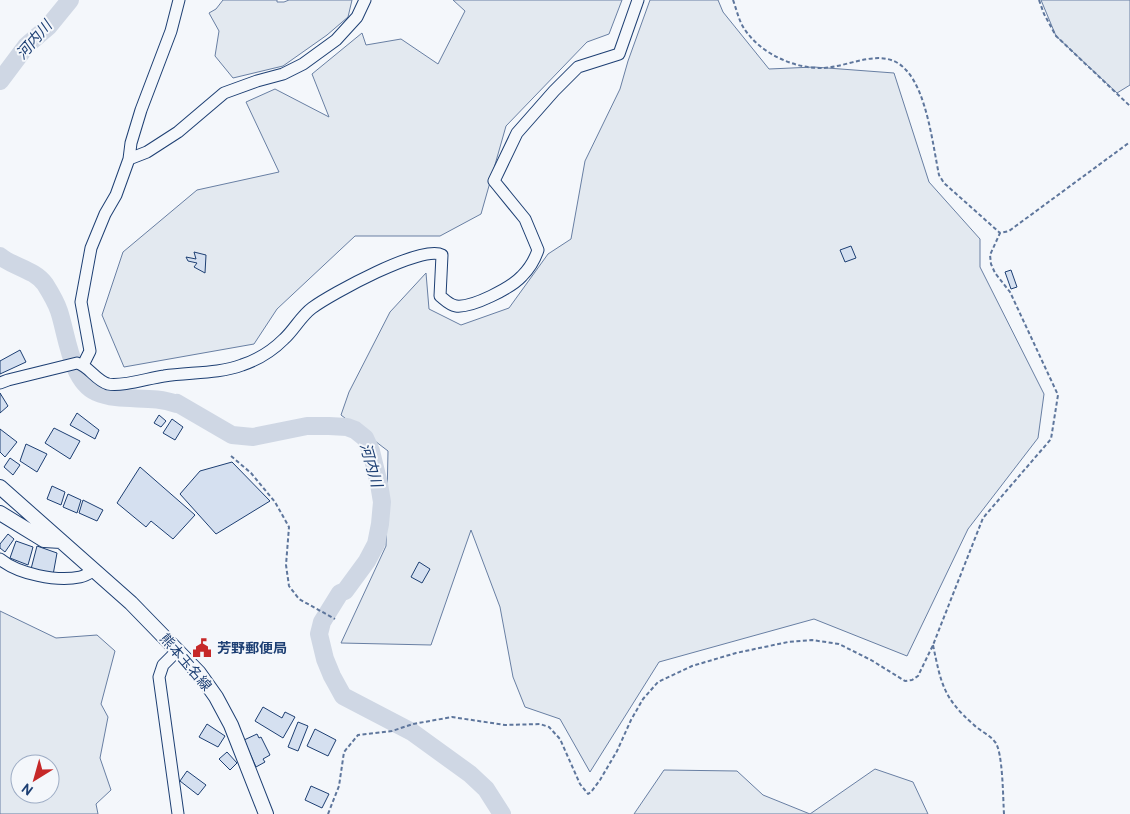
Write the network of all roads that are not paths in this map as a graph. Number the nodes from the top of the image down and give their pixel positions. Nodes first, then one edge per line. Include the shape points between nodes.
1 (179, 0) edge
2 (365, 0) edge
3 (638, 0) edge
4 (129, 159) junction
5 (83, 365) junction
6 (0, 383) edge
7 (0, 487) edge
8 (0, 513) edge
9 (61, 541) junction
10 (0, 559) edge
11 (95, 570) junction
12 (178, 650) junction
13 (178, 814) edge
14 (266, 814) edge

1 - 4 street via 171,31 141,110
2 - 4 street via 357,17 336,40 303,64 284,74 224,93 178,132 147,152
3 - 5 street via 619,54 578,67 554,91 517,133 494,180 525,219 538,250 521,277 475,304 450,304 440,296 442,255 430,253 394,264 333,293 309,310 284,340 242,366 108,384
4 - 5 street via 91,248 82,302 90,351
5 - 6 street via 77,363
7 - 9 main road, 熊本玉名線
8 - 9 main road, 熊本玉名線 via 44,540
9 - 11 main road, 熊本玉名線
10 - 11 street via 8,565 48,578 80,577
11 - 12 main road, 熊本玉名線
12 - 13 street via 163,665 159,677
12 - 14 main road, 熊本玉名線 via 223,711

